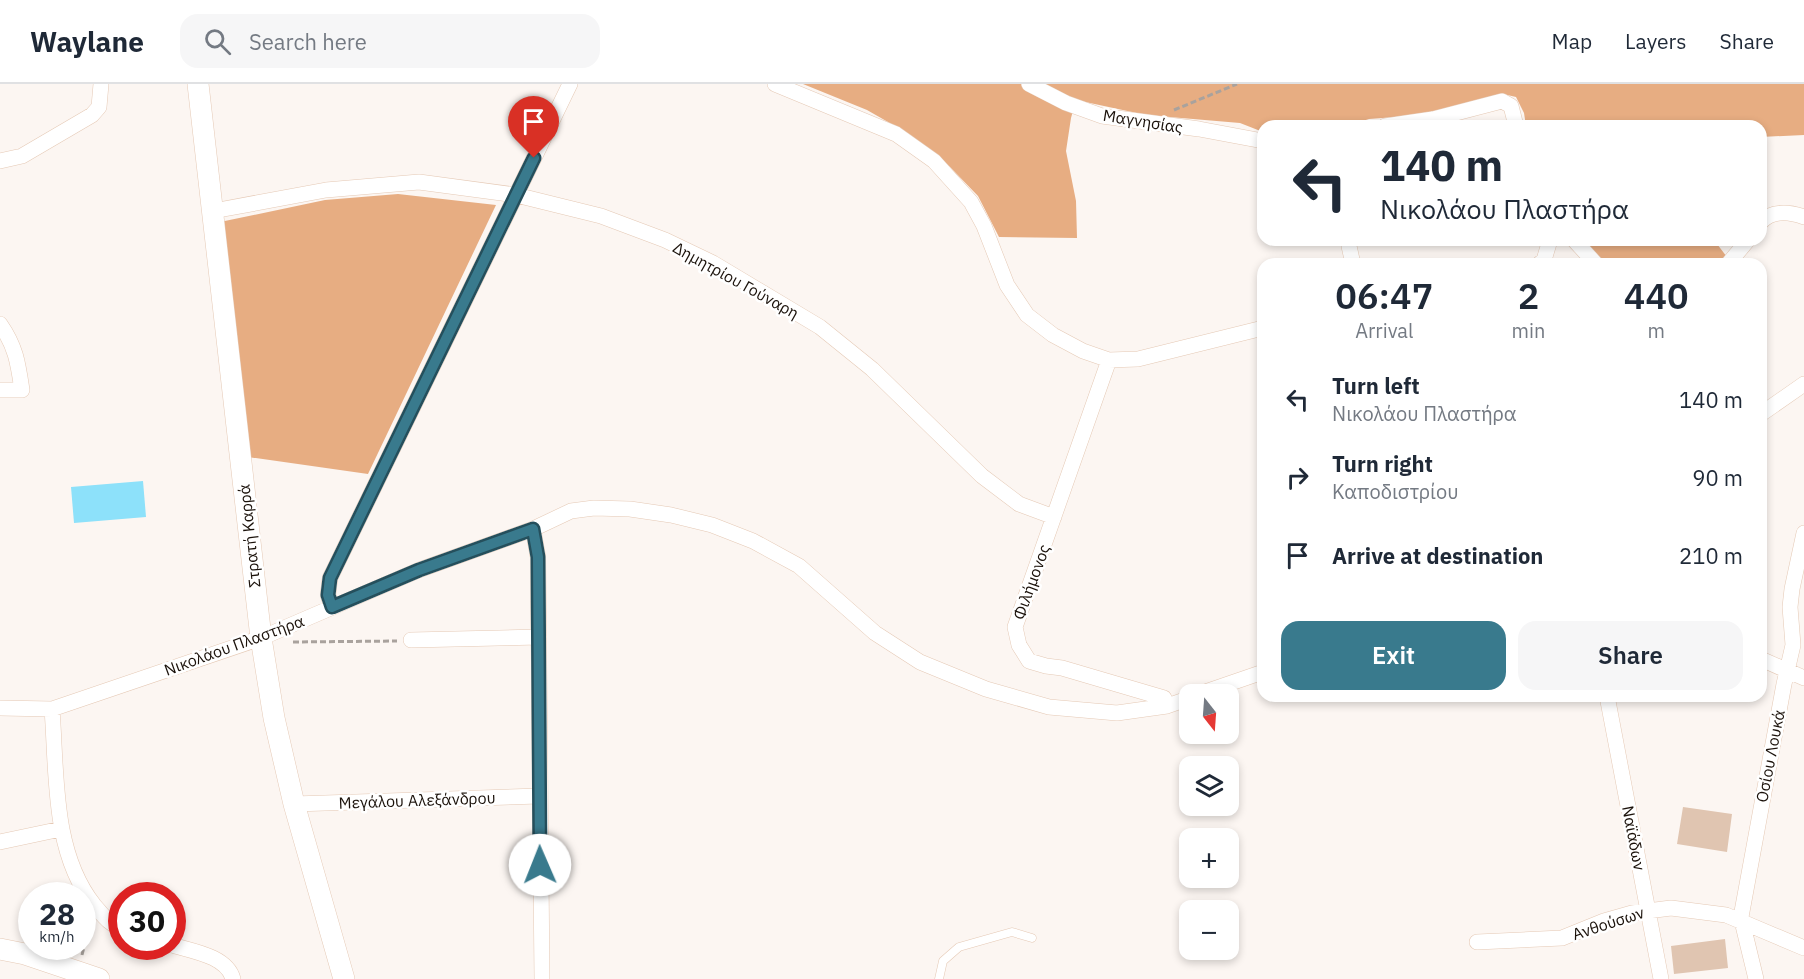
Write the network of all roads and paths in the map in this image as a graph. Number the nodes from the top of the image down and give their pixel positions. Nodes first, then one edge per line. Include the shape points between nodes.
1 (101, 84) edge
2 (198, 84) edge
3 (570, 84) edge
4 (775, 84) edge
5 (1029, 84) edge
6 (1237, 84) edge
7 (1426, 120) edge
8 (1515, 120) edge
9 (1152, 123) junction
10 (1257, 140) edge
11 (0, 161) edge
12 (516, 195) junction
13 (213, 211) junction
14 (1767, 217) edge
15 (1804, 217) edge
16 (1580, 246) edge
17 (1743, 246) edge
18 (1590, 258) edge
19 (1733, 258) edge
20 (0, 324) edge
21 (1257, 329) edge
22 (1109, 360) junction
23 (1804, 384) edge
24 (0, 390) edge
25 (1767, 410) edge
26 (1054, 517) junction
27 (533, 529) junction
28 (1804, 533) edge
29 (332, 607) junction
30 (539, 637) junction
31 (261, 638) junction
32 (411, 640) joint
33 (1767, 661) edge
34 (1786, 670) junction
35 (1257, 674) edge
36 (1804, 678) edge
37 (1229, 684) edge
38 (1179, 702) edge
39 (1608, 702) edge
40 (1167, 706) junction
41 (0, 708) edge
42 (52, 709) junction
43 (539, 796) junction
44 (294, 804) junction
45 (61, 829) junction
46 (0, 842) edge
47 (79, 882) edge
48 (96, 908) edge
49 (1648, 910) junction
50 (108, 921) edge
51 (1741, 921) junction
52 (1032, 938) dead end
53 (1477, 942) dead end
54 (1804, 948) edge
55 (0, 949) edge
56 (186, 949) edge
57 (82, 960) edge
58 (79, 972) junction
59 (99, 979) edge
60 (233, 979) edge
61 (344, 979) edge
62 (542, 979) edge
63 (939, 979) edge
64 (1661, 979) edge
65 (1756, 979) edge

1 - 11 street via 99,107 92,115 22,156
2 - 13 street, Στρατή Καρρά
3 - 12 street
4 - 22 street via 896,134 934,161 971,202 1007,285 1027,315 1053,335
5 - 9 street, Μαγνησίας via 1066,104 1094,113
6 - 9 path via 1178,107
7 - 8 street via 1502,101 1511,106
9 - 10 street, Μαγνησίας
12 - 13 street, Δημητρίου Γούναρη via 419,182 326,189
12 - 26 street, Δημητρίου Γούναρη via 601,216 665,240 778,301 820,327 872,369 982,476 1019,504
12 - 29 street via 330,578 328,595
13 - 31 street, Στρατή Καρρά
14 - 15 street via 1781,212
16 - 18 street
17 - 19 street
20 - 24 street via 17,358 22,390
21 - 22 street via 1138,358
22 - 26 street, Φιλήμονος
23 - 25 street
26 - 40 street, Φιλήμονος via 1015,627 1029,662 1164,698
27 - 29 street, Νικολάου Πλαστήρα via 419,570
27 - 30 street via 538,557
27 - 40 street, Νικολάου Πλαστήρα via 571,511 594,508 654,512 712,525 800,566 875,633 921,662 986,689 1049,707 1085,711
28 - 34 street, Οσίου Λουκά via 1792,590 1792,645
29 - 31 street, Νικολάου Πλαστήρα
30 - 32 street
30 - 43 street
31 - 32 path via 304,643
31 - 42 street, Νικολάου Πλαστήρα
31 - 44 street, Στρατή Καρρά
33 - 34 street
34 - 36 street
34 - 51 street, Οσίου Λουκά
35 - 37 street
38 - 40 street, Νικολάου Πλαστήρα
39 - 49 street, Ναϊάδων
41 - 42 street, Νικολάου Πλαστήρα
42 - 45 street
43 - 44 street, Μεγάλου Αλεξάνδρου
43 - 62 street
44 - 61 street, Στρατή Καρρά
45 - 46 street
45 - 47 street via 69,862
48 - 50 street
49 - 51 street, Ανθούσων via 1700,910
49 - 53 street, Ανθούσων via 1604,921 1562,938
49 - 64 street, Ναϊάδων
51 - 54 street, Ανθούσων
51 - 65 street, Οσίου Λουκά
52 - 63 lane via 1012,932 959,947 943,961
55 - 58 street
56 - 60 street via 225,964
57 - 58 path
58 - 59 street

